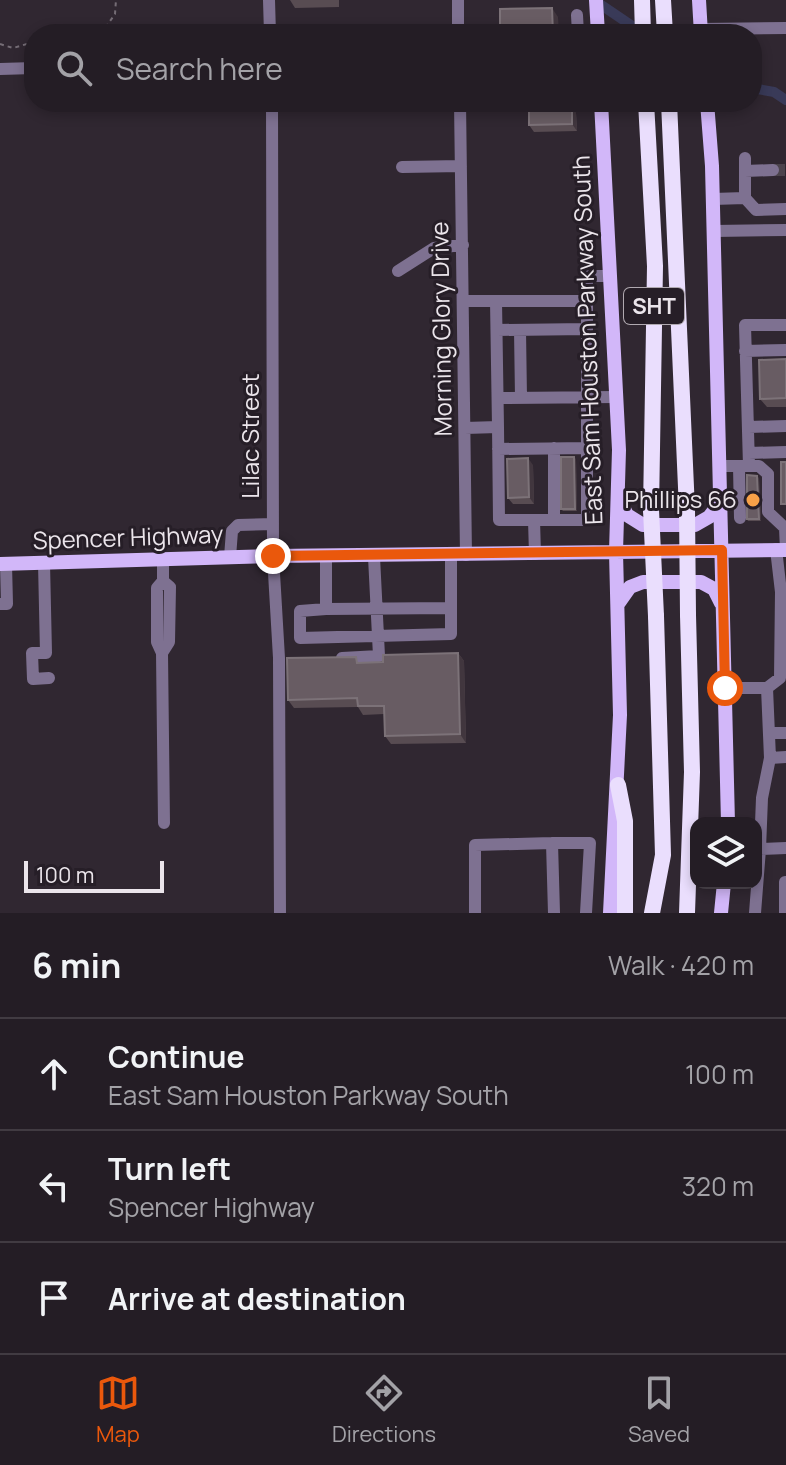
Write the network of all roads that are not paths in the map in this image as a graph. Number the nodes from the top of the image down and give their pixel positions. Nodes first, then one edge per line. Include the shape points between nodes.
1 (269, 0) edge
2 (458, 0) edge
3 (663, 0) edge
4 (699, 0) edge
5 (642, 4) edge
6 (577, 15) dead end
7 (270, 24) edge
8 (458, 24) edge
9 (577, 24) edge
10 (643, 24) edge
11 (664, 24) edge
12 (701, 24) edge
13 (786, 28) edge
14 (762, 29) edge
15 (24, 68) edge
16 (0, 69) edge
17 (272, 112) edge
18 (460, 112) edge
19 (602, 112) edge
20 (647, 112) edge
21 (669, 112) edge
22 (708, 112) edge
23 (461, 166) junction
24 (402, 167) dead end
25 (773, 170) tunnel mouth
26 (745, 198) junction
27 (713, 199) junction
28 (786, 209) edge
29 (786, 230) edge
30 (714, 231) junction
31 (463, 245) junction
32 (398, 271) dead end
33 (610, 276) junction
34 (464, 301) junction
35 (496, 301) junction
36 (587, 301) junction
37 (786, 325) edge
38 (587, 329) junction
39 (497, 330) junction
40 (520, 330) junction
41 (786, 350) edge
42 (745, 351) junction
43 (587, 397) junction
44 (616, 397) junction
45 (498, 398) junction
46 (521, 398) junction
47 (786, 426) edge
48 (498, 427) junction
49 (749, 427) junction
50 (465, 428) junction
51 (554, 448) junction
52 (587, 448) junction
53 (498, 449) junction
54 (786, 452) edge
55 (746, 462) junction
56 (720, 466) junction
57 (618, 495) junction
58 (557, 501) junction
59 (720, 503) junction
60 (740, 518) dead end
61 (534, 520) junction
62 (273, 524) junction
63 (722, 550) junction
64 (783, 550) edge
65 (616, 552) junction
66 (535, 554) junction
67 (459, 555) junction
68 (273, 556) junction
69 (326, 556) junction
70 (230, 557) junction
71 (374, 557) junction
72 (163, 560) junction
73 (44, 563) junction
74 (3, 564) edge
75 (783, 588) edge
76 (0, 604) edge
77 (618, 604) junction
78 (723, 606) junction
79 (376, 608) junction
80 (451, 608) junction
81 (326, 609) junction
82 (378, 636) junction
83 (279, 658) junction
84 (293, 658) edge
85 (322, 658) edge
86 (784, 663) edge
87 (49, 678) dead end
88 (783, 681) edge
89 (725, 688) junction
90 (767, 688) junction
91 (769, 733) junction
92 (786, 733) edge
93 (786, 757) edge
94 (770, 758) junction
95 (618, 785) junction
96 (728, 817) edge
97 (761, 817) edge
98 (164, 823) dead end
99 (552, 843) junction
100 (786, 848) edge
101 (762, 849) edge
102 (786, 882) edge
103 (762, 886) edge
104 (723, 889) edge
105 (759, 889) edge
106 (280, 913) edge
107 (475, 913) edge
108 (554, 913) edge
109 (586, 913) edge
110 (610, 913) edge
111 (625, 913) edge
112 (652, 913) edge
113 (687, 913) edge
114 (721, 913) edge
115 (755, 913) edge
116 (785, 913) edge

1 - 7 street
2 - 8 street
3 - 11 highway
4 - 12 main road
5 - 10 highway
6 - 9 street
13 - 14 street
15 - 16 street
17 - 62 street, Lilac Street
18 - 23 street, Morning Glory Drive
19 - 33 main road, East Sam Houston Parkway South
20 - 112 highway, SHT, bridge via 655,266 651,510 663,855
21 - 113 highway, SHT, bridge via 687,510 692,772
22 - 27 main road
23 - 24 street
23 - 31 street, Morning Glory Drive
25 - 26 street via 745,164
26 - 27 street
26 - 28 street via 756,210
27 - 30 main road
29 - 30 street
30 - 56 main road
31 - 32 street via 434,248
31 - 34 street, Morning Glory Drive
33 - 36 street via 587,276
33 - 44 main road, East Sam Houston Parkway South
34 - 35 street
34 - 50 street, Morning Glory Drive
35 - 36 street
35 - 39 street
36 - 38 street
37 - 42 street via 745,325
38 - 40 street
38 - 43 street
39 - 40 street
39 - 45 street
40 - 46 street
41 - 42 street
42 - 49 street
43 - 44 street
43 - 46 street
43 - 52 street
44 - 57 main road, East Sam Houston Parkway South
45 - 46 street
45 - 48 street
47 - 49 street
48 - 50 street
48 - 53 street
49 - 55 street
50 - 67 street, Morning Glory Drive
51 - 52 street
51 - 53 street
51 - 58 street
52 - 58 street via 582,467 587,520
53 - 61 street via 499,520
54 - 55 street
55 - 56 street
55 - 60 street
55 - 64 street via 768,474 768,512 785,528
56 - 59 main road
57 - 59 main road via 627,515 643,525 695,525
57 - 65 main road, East Sam Houston Parkway South
58 - 61 street
59 - 63 main road
61 - 66 street
62 - 68 street, Lilac Street
62 - 70 street via 238,525 232,531
63 - 64 main road, Spencer Highway
63 - 65 main road, Spencer Highway
63 - 78 main road
64 - 75 street
65 - 66 main road, Spencer Highway
65 - 77 main road, East Sam Houston Parkway South
66 - 67 main road, Spencer Highway
67 - 71 main road, Spencer Highway
67 - 80 street, Morning Glory Drive
68 - 69 main road, Spencer Highway
68 - 70 main road, Spencer Highway
68 - 83 street, Lilac Street
69 - 71 main road, Spencer Highway
69 - 81 street
70 - 72 main road, Spencer Highway
71 - 79 street
72 - 73 main road, Spencer Highway
72 - 98 street via 163,581 170,587 169,642 162,653
73 - 74 main road, Spencer Highway
73 - 87 street via 46,653 32,653 33,679
74 - 76 street via 7,604
75 - 86 street
77 - 78 main road via 630,587 643,582 701,582 714,589
77 - 95 main road, East Sam Houston Parkway South
78 - 89 main road
79 - 80 street
79 - 81 street
79 - 82 street
80 - 82 street via 451,634
81 - 82 street via 300,611 300,638
82 - 85 street via 379,656
83 - 84 street
83 - 106 street, Lilac Street
86 - 88 street
88 - 90 street
89 - 90 street
89 - 96 main road
90 - 91 street
91 - 92 street
91 - 94 street
93 - 94 street
94 - 97 street
95 - 110 main road, East Sam Houston Parkway South
95 - 111 highway via 625,821
99 - 107 street via 475,845
99 - 108 street
99 - 109 street via 590,843
100 - 101 street
102 - 103 street
102 - 116 street
104 - 114 main road
105 - 115 street

